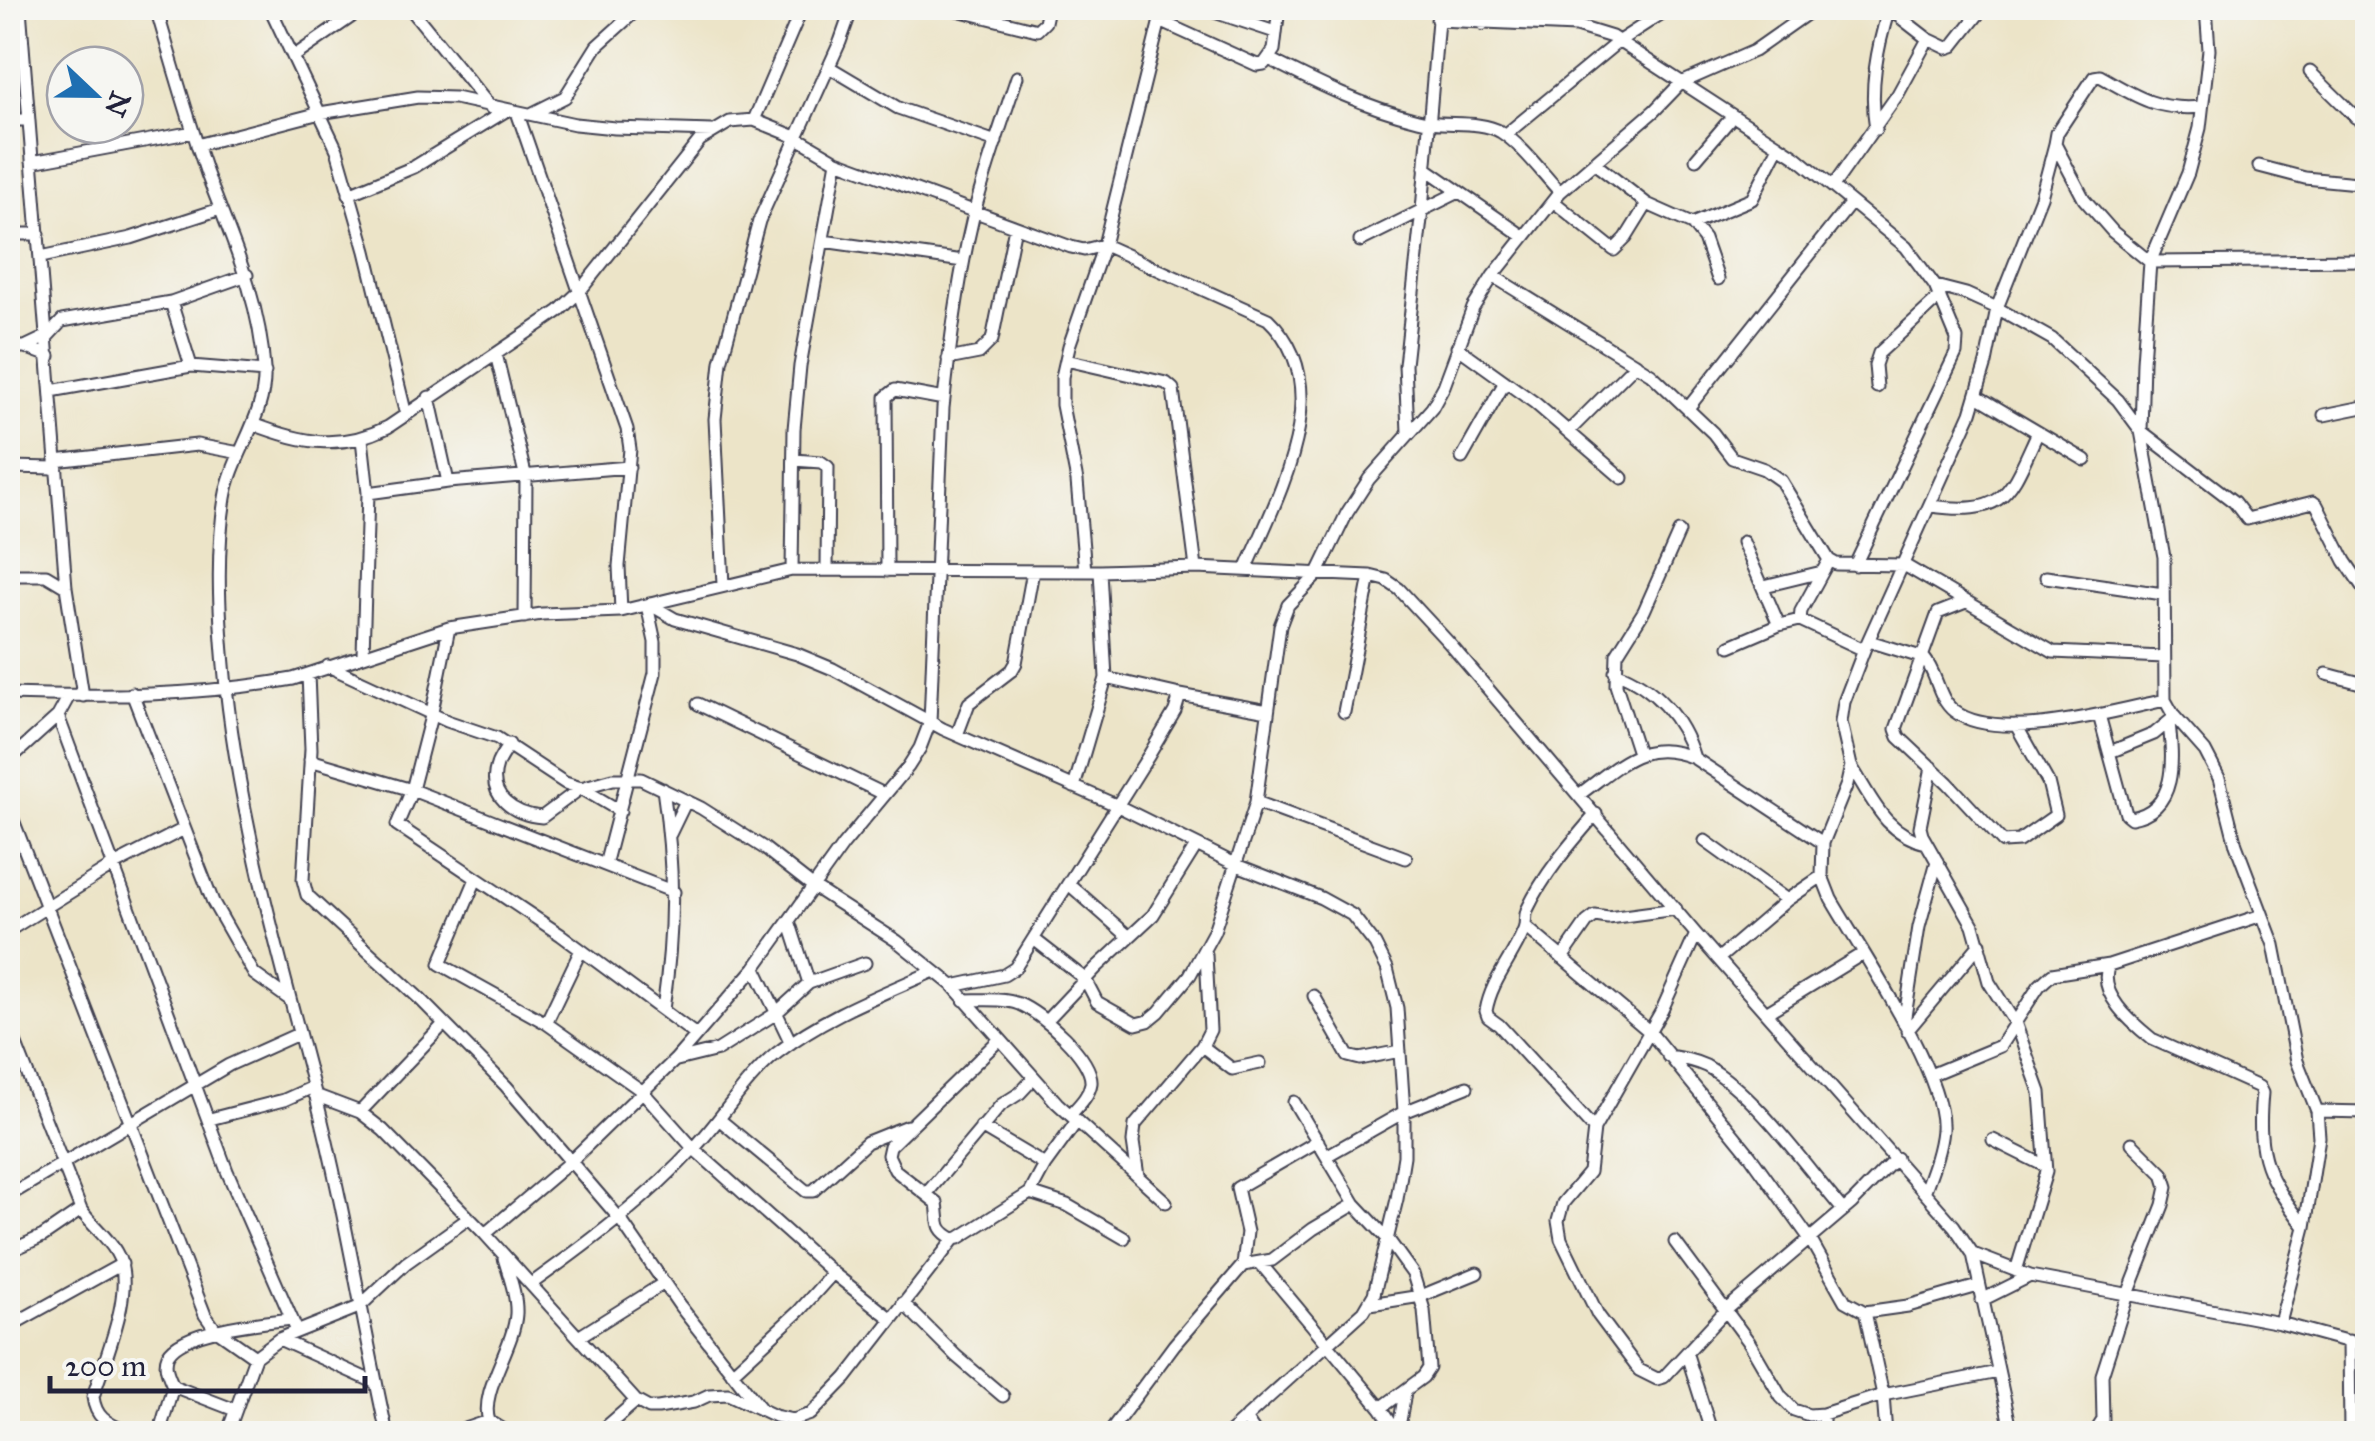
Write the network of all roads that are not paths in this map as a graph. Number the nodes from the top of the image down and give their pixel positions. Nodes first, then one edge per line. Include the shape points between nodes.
1 (156, 8) edge
2 (270, 8) edge
3 (364, 8) edge
4 (410, 8) edge
5 (639, 8) edge
6 (802, 8) edge
7 (852, 8) edge
8 (949, 8) edge
9 (1048, 8) edge
10 (1202, 8) edge
11 (1278, 8) edge
12 (1670, 8) edge
13 (1815, 8) edge
14 (1888, 8) edge
15 (1983, 8) edge
16 (2206, 8) edge
17 (976, 10) edge
18 (16, 13) edge
19 (1489, 13) edge
20 (1162, 14) edge
21 (1438, 14) edge
22 (1275, 32) junction
23 (1928, 39) junction
24 (1619, 41) junction
25 (293, 57) junction
26 (1269, 59) junction
27 (829, 66) junction
28 (2310, 72) dead end
29 (1017, 77) dead end
30 (1681, 82) junction
31 (2368, 104) edge
32 (2201, 106) junction
33 (491, 108) junction
34 (512, 111) junction
35 (320, 112) junction
36 (531, 114) junction
37 (2355, 116) junction
38 (1732, 117) junction
39 (8, 120) edge
40 (28, 120) junction
41 (754, 120) junction
42 (1429, 123) junction
43 (1876, 128) junction
44 (2368, 129) edge
45 (712, 131) junction
46 (1505, 135) junction
47 (796, 137) junction
48 (195, 138) junction
49 (996, 142) junction
50 (2055, 144) junction
51 (1779, 146) junction
52 (1696, 159) dead end
53 (837, 161) junction
54 (32, 162) junction
55 (1594, 163) junction
56 (2259, 166) dead end
57 (1425, 168) junction
58 (2368, 184) edge
59 (1833, 186) junction
60 (1460, 192) junction
61 (350, 194) junction
62 (1557, 197) junction
63 (1647, 204) junction
64 (1850, 204) junction
65 (220, 208) junction
66 (1422, 210) junction
67 (974, 212) junction
68 (1692, 224) junction
69 (1015, 227) junction
70 (8, 234) edge
71 (39, 234) junction
72 (1523, 236) junction
73 (823, 241) junction
74 (1360, 241) dead end
75 (1104, 245) junction
76 (41, 256) junction
77 (2368, 260) edge
78 (963, 261) junction
79 (2150, 262) junction
80 (247, 275) junction
81 (1492, 276) junction
82 (1718, 279) dead end
83 (579, 292) junction
84 (1938, 292) junction
85 (171, 302) junction
86 (1997, 308) junction
87 (46, 310) junction
88 (62, 321) junction
89 (48, 336) junction
90 (8, 347) edge
91 (25, 347) junction
92 (1457, 347) junction
93 (496, 354) junction
94 (49, 356) junction
95 (948, 359) junction
96 (1066, 360) junction
97 (1636, 364) junction
98 (191, 366) junction
99 (264, 372) junction
100 (1505, 382) junction
101 (1877, 386) dead end
102 (51, 391) junction
103 (1977, 396) junction
104 (429, 397) junction
105 (944, 399) junction
106 (2368, 406) edge
107 (1688, 408) junction
108 (406, 415) junction
109 (2324, 415) dead end
110 (253, 424) junction
111 (1568, 431) junction
112 (2141, 431) junction
113 (1408, 432) junction
114 (2038, 432) junction
115 (362, 440) junction
116 (240, 452) junction
117 (1462, 458) dead end
118 (794, 460) junction
119 (2086, 460) dead end
120 (56, 465) junction
121 (8, 467) edge
122 (629, 467) junction
123 (526, 478) junction
124 (1622, 478) dead end
125 (448, 482) junction
126 (368, 493) junction
127 (1932, 506) junction
128 (1678, 532) dead end
129 (1743, 542) dead end
130 (64, 560) junction
131 (1829, 560) junction
132 (1855, 565) junction
133 (1904, 565) junction
134 (827, 568) junction
135 (1196, 568) junction
136 (792, 570) junction
137 (938, 570) junction
138 (1246, 570) junction
139 (887, 571) junction
140 (1032, 571) junction
141 (1085, 571) junction
142 (1100, 571) junction
143 (1822, 572) junction
144 (46, 574) junction
145 (8, 575) edge
146 (1318, 575) junction
147 (1370, 576) junction
148 (2046, 578) dead end
149 (723, 585) junction
150 (1764, 586) junction
151 (66, 587) junction
152 (2163, 594) junction
153 (2368, 595) edge
154 (1966, 602) junction
155 (648, 605) junction
156 (621, 612) junction
157 (524, 617) junction
158 (675, 620) junction
159 (1800, 620) junction
160 (1779, 624) junction
161 (448, 628) junction
162 (654, 634) junction
163 (1730, 646) dead end
164 (1866, 646) junction
165 (362, 654) junction
166 (2163, 657) junction
167 (1924, 658) junction
168 (328, 666) junction
169 (1614, 672) junction
170 (308, 674) junction
171 (2328, 674) dead end
172 (1106, 678) junction
173 (2368, 685) edge
174 (226, 690) junction
175 (8, 694) edge
176 (132, 694) junction
177 (1180, 695) junction
178 (76, 696) junction
179 (2165, 700) junction
180 (698, 704) dead end
181 (432, 712) junction
182 (1268, 712) junction
183 (1344, 712) dead end
184 (2099, 714) junction
185 (58, 716) junction
186 (2171, 720) junction
187 (930, 722) junction
188 (2016, 725) junction
189 (957, 735) junction
190 (509, 744) junction
191 (2110, 752) junction
192 (1638, 753) junction
193 (1694, 758) junction
194 (310, 760) junction
195 (8, 761) edge
196 (1851, 766) junction
197 (1932, 767) junction
198 (626, 777) junction
199 (1074, 787) junction
200 (582, 788) junction
201 (412, 790) junction
202 (663, 790) junction
203 (884, 794) junction
204 (1580, 794) junction
205 (686, 802) junction
206 (1256, 802) junction
207 (1116, 805) junction
208 (8, 807) edge
209 (620, 811) junction
210 (1596, 814) junction
211 (184, 829) junction
212 (670, 834) junction
213 (1705, 841) dead end
214 (1823, 843) junction
215 (1926, 843) junction
216 (1196, 846) junction
217 (1406, 858) dead end
218 (1937, 861) junction
219 (605, 865) junction
220 (1237, 865) junction
221 (112, 866) junction
222 (1822, 876) junction
223 (476, 879) junction
224 (1070, 885) junction
225 (815, 888) junction
226 (674, 892) junction
227 (1787, 900) junction
228 (49, 906) junction
229 (1676, 909) junction
230 (2262, 915) junction
231 (790, 924) junction
232 (1526, 928) junction
233 (8, 931) edge
234 (1696, 934) junction
235 (1128, 936) junction
236 (1036, 940) junction
237 (1980, 944) junction
238 (581, 950) junction
239 (1206, 951) junction
240 (1862, 954) junction
241 (1562, 958) junction
242 (1718, 959) junction
243 (865, 963) dead end
244 (2109, 965) junction
245 (755, 968) junction
246 (934, 971) junction
247 (1085, 979) junction
248 (809, 983) junction
249 (953, 986) junction
250 (1314, 996) dead end
251 (289, 999) junction
252 (964, 1000) junction
253 (663, 1010) junction
254 (1766, 1013) junction
255 (775, 1014) junction
256 (1046, 1021) junction
257 (546, 1023) junction
258 (8, 1024) edge
259 (444, 1024) junction
260 (2016, 1025) junction
261 (1905, 1028) junction
262 (1650, 1032) junction
263 (298, 1034) junction
264 (696, 1034) junction
265 (999, 1040) junction
266 (792, 1044) junction
267 (1202, 1046) junction
268 (1400, 1051) junction
269 (1668, 1056) junction
270 (674, 1060) junction
271 (1260, 1063) dead end
272 (1930, 1075) junction
273 (1034, 1078) junction
274 (198, 1083) junction
275 (1467, 1086) dead end
276 (314, 1091) junction
277 (642, 1091) junction
278 (1294, 1102) dead end
279 (2317, 1111) junction
280 (360, 1112) junction
281 (1404, 1112) junction
282 (2368, 1112) edge
283 (1074, 1118) junction
284 (210, 1119) junction
285 (720, 1120) junction
286 (130, 1122) junction
287 (911, 1125) junction
288 (981, 1127) junction
289 (1594, 1129) junction
290 (1993, 1140) dead end
291 (1318, 1141) junction
292 (2132, 1143) dead end
293 (694, 1149) junction
294 (1328, 1155) junction
295 (1896, 1158) junction
296 (571, 1160) junction
297 (62, 1162) junction
298 (1045, 1165) junction
299 (2046, 1166) junction
300 (1138, 1176) junction
301 (1925, 1190) junction
302 (1030, 1192) junction
303 (927, 1193) junction
304 (8, 1196) edge
305 (1166, 1202) dead end
306 (1355, 1204) junction
307 (81, 1210) junction
308 (1843, 1210) junction
309 (469, 1218) junction
310 (620, 1219) junction
311 (2305, 1227) junction
312 (484, 1234) junction
313 (1124, 1238) dead end
314 (1388, 1238) junction
315 (1810, 1239) junction
316 (954, 1240) junction
317 (1675, 1242) dead end
318 (8, 1252) edge
319 (504, 1254) junction
320 (1973, 1254) junction
321 (122, 1264) junction
322 (1261, 1264) junction
323 (1242, 1266) junction
324 (2016, 1271) junction
325 (832, 1272) junction
326 (1477, 1273) dead end
327 (2030, 1276) junction
328 (531, 1284) junction
329 (664, 1284) junction
330 (1978, 1286) junction
331 (1421, 1296) junction
332 (2127, 1297) junction
333 (1982, 1300) junction
334 (903, 1303) junction
335 (1370, 1304) junction
336 (359, 1307) junction
337 (1726, 1310) junction
338 (1865, 1312) junction
339 (890, 1318) junction
340 (2280, 1323) junction
341 (295, 1325) junction
342 (8, 1327) edge
343 (215, 1329) junction
344 (580, 1336) junction
345 (280, 1338) junction
346 (2349, 1341) junction
347 (1324, 1343) junction
348 (2368, 1346) edge
349 (1687, 1355) junction
350 (255, 1356) junction
351 (1998, 1372) junction
352 (732, 1373) junction
353 (376, 1383) junction
354 (173, 1386) junction
355 (1405, 1392) junction
356 (1883, 1395) junction
357 (1002, 1396) dead end
358 (636, 1401) junction
359 (760, 1408) junction
360 (1382, 1408) junction
361 (235, 1410) junction
362 (1823, 1414) junction
363 (1245, 1418) junction
364 (489, 1421) junction
365 (1398, 1433) edge
366 (132, 1434) edge
367 (158, 1434) edge
368 (228, 1434) edge
369 (387, 1434) edge
370 (450, 1434) edge
371 (510, 1434) edge
372 (598, 1434) edge
373 (1108, 1434) edge
374 (1228, 1434) edge
375 (1256, 1434) edge
376 (1712, 1434) edge
377 (1823, 1434) edge
378 (1886, 1434) edge
379 (2012, 1434) edge
380 (2094, 1434) edge
381 (2350, 1434) edge

1 - 48 street
2 - 25 street
3 - 25 street
4 - 33 street
5 - 36 street via 598,46 565,97
6 - 41 street
7 - 27 street
8 - 17 street
9 - 17 street via 1037,30
10 - 22 street
11 - 22 street
12 - 24 street
13 - 30 street via 1754,52
14 - 23 street
14 - 43 street via 1872,84
15 - 23 street via 1953,46
16 - 32 street
18 - 40 street
19 - 21 street
19 - 24 street via 1576,26
20 - 26 street via 1257,65
20 - 75 street
21 - 42 street
22 - 26 street
23 - 43 street
24 - 30 street
24 - 46 street
25 - 35 street
26 - 42 street via 1358,102
27 - 47 street
27 - 49 street via 898,108
28 - 37 street
29 - 49 street
30 - 38 street
30 - 55 street
31 - 37 street
32 - 50 street via 2160,106 2097,75
32 - 79 street via 2188,173
33 - 34 street
33 - 35 street via 418,97
34 - 36 street
34 - 61 street via 414,167
34 - 83 street
35 - 48 street
35 - 61 street
36 - 45 street via 615,128
37 - 44 street
38 - 51 street
38 - 52 street
39 - 40 street
40 - 54 street
41 - 45 street
41 - 47 street
42 - 46 street
42 - 57 street
43 - 59 street
45 - 83 street
46 - 62 street
47 - 53 street
47 - 149 street via 759,221 721,362 715,418
48 - 54 street
48 - 65 street
49 - 67 street
50 - 79 street via 2084,200
50 - 86 street
51 - 59 street
51 - 68 street via 1752,199
53 - 67 street
53 - 73 street
54 - 71 street
55 - 62 street
55 - 63 street
56 - 58 street
57 - 60 street
57 - 66 street
59 - 64 street
60 - 66 street
60 - 72 street
61 - 108 street
62 - 63 street via 1614,250
62 - 72 street
63 - 68 street
64 - 84 street via 1906,246
64 - 107 street
65 - 76 street via 131,238
65 - 80 street
66 - 74 street
66 - 113 street via 1405,365
67 - 69 street
67 - 78 street
68 - 82 street
69 - 75 street via 1084,250
69 - 95 street via 992,340 979,352
70 - 71 street
71 - 76 street
72 - 81 street
73 - 78 street
73 - 118 street via 800,366
75 - 96 street
75 - 138 street via 1268,320 1285,335 1296,359 1296,451
76 - 87 street
77 - 79 street
78 - 95 street
79 - 112 street
80 - 85 street
80 - 99 street
81 - 92 street
81 - 97 street
83 - 93 street
83 - 122 street via 627,429
84 - 86 street via 1966,294
84 - 101 street via 1879,353
84 - 132 street via 1956,352
85 - 88 street
85 - 98 street
86 - 103 street
86 - 112 street via 2052,339 2118,400
87 - 88 street
87 - 89 street
88 - 89 street
89 - 91 street
89 - 94 street
90 - 91 street
91 - 94 street
92 - 100 street
92 - 113 street via 1432,408
93 - 104 street
93 - 123 street
94 - 102 street
95 - 105 street
96 - 135 street via 1173,389
96 - 141 street via 1062,405
97 - 107 street
97 - 111 street
98 - 99 street
98 - 102 street
99 - 110 street
100 - 111 street
100 - 117 street
102 - 120 street
103 - 114 street
103 - 127 street
104 - 108 street
104 - 125 street
105 - 137 street
105 - 139 street via 895,390 886,397
106 - 109 street
107 - 131 street via 1732,458 1781,481
108 - 115 street
110 - 115 street via 302,440
110 - 116 street
111 - 124 street
112 - 152 street via 2164,557
112 - 153 street via 2247,519 2318,505
113 - 146 street via 1347,513
114 - 119 street
114 - 127 street via 2001,498 1974,509
115 - 126 street
116 - 120 street via 197,445
116 - 174 street via 225,495 221,552
118 - 134 street via 828,467
118 - 136 street
120 - 121 street
120 - 130 street
122 - 123 street
122 - 156 street
123 - 125 street
123 - 157 street
125 - 126 street
126 - 165 street
127 - 133 street
128 - 169 street
129 - 150 street
130 - 144 street
130 - 151 street
131 - 132 street
131 - 143 street
132 - 133 street
133 - 154 street
133 - 164 street
134 - 136 street
134 - 139 street
135 - 138 street
135 - 142 street
136 - 149 street
137 - 139 street
137 - 140 street
137 - 187 street
138 - 146 street
140 - 141 street
140 - 189 street via 1016,663 969,703
141 - 142 street
142 - 172 street
143 - 150 street
143 - 159 street
144 - 145 street
144 - 151 street
146 - 147 street
146 - 182 street via 1288,605 1280,626
147 - 183 street
147 - 204 street via 1399,590
148 - 152 street
149 - 155 street
150 - 160 street
151 - 178 street
152 - 166 street
154 - 166 street via 2053,652
154 - 167 street via 1938,613
155 - 156 street
155 - 158 street
155 - 162 street
156 - 157 street
157 - 161 street
158 - 162 street
158 - 187 street via 834,668
159 - 160 street
159 - 164 street
160 - 163 street
161 - 165 street
161 - 181 street
162 - 198 street via 652,688
164 - 167 street
164 - 196 street via 1841,722
165 - 168 street
166 - 179 street
167 - 188 street via 1950,709 1975,722
167 - 197 street via 1896,728
168 - 170 street
168 - 181 street
169 - 192 street
169 - 193 street via 1660,700
170 - 174 street
170 - 194 street
171 - 173 street
172 - 177 street
172 - 199 street
174 - 176 street
174 - 251 street
175 - 178 street
176 - 178 street
176 - 211 street
177 - 182 street
177 - 207 street
178 - 185 street
179 - 184 street
179 - 186 street
180 - 203 street
181 - 190 street
181 - 201 street
182 - 206 street
184 - 188 street
184 - 191 street
185 - 195 street
185 - 221 street
186 - 191 street
186 - 191 street via 2173,778 2137,818 2126,814
186 - 230 street via 2214,766
187 - 189 street
187 - 203 street via 920,748
188 - 197 street via 2056,811 2019,841 2003,842
189 - 199 street
190 - 200 street via 547,773
190 - 200 street via 496,767 499,796 510,808 542,817
192 - 193 street via 1656,749
192 - 204 street
193 - 214 street
194 - 201 street
194 - 259 street via 307,895
196 - 214 street
196 - 215 street via 1891,829
197 - 215 street via 1920,826
198 - 200 street
198 - 202 street
198 - 209 street
199 - 207 street
200 - 209 street
201 - 219 street
201 - 223 street via 396,825
202 - 205 street
202 - 212 street
203 - 225 street
204 - 210 street
205 - 212 street
205 - 225 street
206 - 217 street
206 - 220 street
207 - 216 street
207 - 224 street
208 - 228 street
209 - 219 street
210 - 229 street
210 - 232 street via 1539,888
211 - 221 street
211 - 251 street via 245,962
212 - 226 street
213 - 227 street
214 - 222 street
215 - 218 street
216 - 220 street
216 - 235 street via 1153,914
218 - 237 street
218 - 261 street via 1919,927
219 - 226 street
220 - 239 street
220 - 268 street via 1352,916 1387,968
221 - 228 street
221 - 274 street
222 - 227 street
222 - 240 street
223 - 238 street
223 - 257 street via 440,964
224 - 235 street
224 - 236 street
225 - 231 street
225 - 246 street
226 - 253 street
227 - 242 street
228 - 233 street
228 - 286 street
229 - 234 street
229 - 241 street via 1595,916
230 - 244 street
230 - 279 street via 2297,1060
231 - 245 street
231 - 248 street
232 - 241 street
232 - 289 street via 1504,965 1488,1017
234 - 242 street
234 - 262 street
235 - 247 street
236 - 247 street
236 - 249 street via 1004,975
237 - 260 street via 1990,982
237 - 261 street
238 - 253 street
238 - 257 street
239 - 247 street via 1142,1024 1097,1002
239 - 267 street via 1212,1021
240 - 254 street
240 - 261 street
241 - 262 street
242 - 254 street
243 - 248 street
244 - 260 street via 2052,974
244 - 311 street via 2108,990 2137,1027 2259,1087 2266,1167
245 - 255 street
245 - 264 street
246 - 249 street
246 - 266 street via 839,1014
247 - 256 street
248 - 255 street
249 - 252 street
250 - 268 street via 1353,1059
251 - 263 street
252 - 256 street via 1016,1003
252 - 265 street
253 - 264 street
254 - 295 street
255 - 266 street
255 - 270 street via 718,1050
256 - 283 street via 1090,1072 1087,1096
257 - 277 street
258 - 297 street
259 - 280 street
259 - 296 street
260 - 272 street via 2000,1046
260 - 299 street via 2040,1092
261 - 272 street
262 - 269 street
262 - 289 street
263 - 274 street
263 - 276 street
264 - 270 street
265 - 273 street
265 - 287 street
266 - 285 street via 754,1076
267 - 271 street via 1232,1069
267 - 300 street via 1136,1124
268 - 281 street
269 - 308 street via 1722,1078 1760,1112
269 - 315 street
270 - 277 street
272 - 301 street via 1942,1128
273 - 283 street
273 - 288 street
274 - 284 street
274 - 286 street
275 - 281 street
276 - 280 street
276 - 284 street
276 - 336 street
277 - 293 street
277 - 296 street
278 - 291 street
279 - 282 street
279 - 311 street via 2320,1137
280 - 309 street
281 - 294 street
281 - 314 street via 1404,1156
283 - 298 street
283 - 300 street
284 - 341 street
285 - 287 street via 806,1191 867,1142
285 - 293 street
286 - 297 street
286 - 343 street
287 - 303 street via 888,1155 895,1170
288 - 298 street
288 - 303 street
289 - 349 street via 1590,1172 1563,1203 1560,1239 1598,1316 1639,1370 1657,1379
290 - 299 street
291 - 294 street
291 - 323 street via 1236,1188 1247,1232
292 - 332 street via 2167,1187
293 - 310 street
293 - 325 street
294 - 306 street
295 - 301 street
295 - 308 street
296 - 310 street
296 - 312 street
297 - 304 street
297 - 307 street
298 - 302 street
299 - 324 street
300 - 305 street
301 - 320 street
302 - 313 street
302 - 316 street
303 - 316 street via 937,1204 937,1226
306 - 314 street
306 - 322 street
307 - 318 street
307 - 321 street
308 - 315 street
309 - 312 street
309 - 336 street
310 - 328 street
310 - 329 street
311 - 340 street
312 - 319 street
314 - 331 street
314 - 335 street
315 - 337 street
315 - 338 street via 1845,1301
316 - 334 street
317 - 337 street
319 - 328 street
319 - 364 street via 516,1317 488,1396
320 - 324 street
320 - 330 street
321 - 342 street
321 - 366 street via 126,1290 92,1397 94,1412
322 - 323 street
322 - 347 street
323 - 373 street
324 - 327 street
325 - 339 street
325 - 352 street
326 - 331 street
327 - 332 street
327 - 333 street
328 - 344 street
329 - 344 street
329 - 352 street
330 - 333 street
330 - 338 street
331 - 335 street
331 - 355 street via 1430,1368
332 - 340 street
332 - 380 street via 2102,1375 2103,1420
333 - 351 street
334 - 339 street
334 - 357 street
335 - 347 street
336 - 341 street
336 - 353 street
337 - 349 street
337 - 362 street via 1781,1398 1794,1410
338 - 356 street
339 - 359 street via 811,1414 792,1420
340 - 346 street
341 - 343 street
341 - 345 street
343 - 350 street
343 - 354 street via 171,1351 166,1372
344 - 358 street
345 - 350 street
345 - 353 street
346 - 348 street
346 - 381 street
347 - 360 street
347 - 363 street
349 - 376 street
350 - 361 street
351 - 356 street
351 - 379 street
352 - 359 street
353 - 369 street
354 - 361 street
354 - 367 street
355 - 360 street
355 - 365 street
356 - 362 street
356 - 378 street
358 - 359 street via 658,1408 728,1394
358 - 372 street
360 - 365 street
361 - 368 street
362 - 377 street
363 - 374 street
363 - 375 street
364 - 370 street
364 - 371 street

